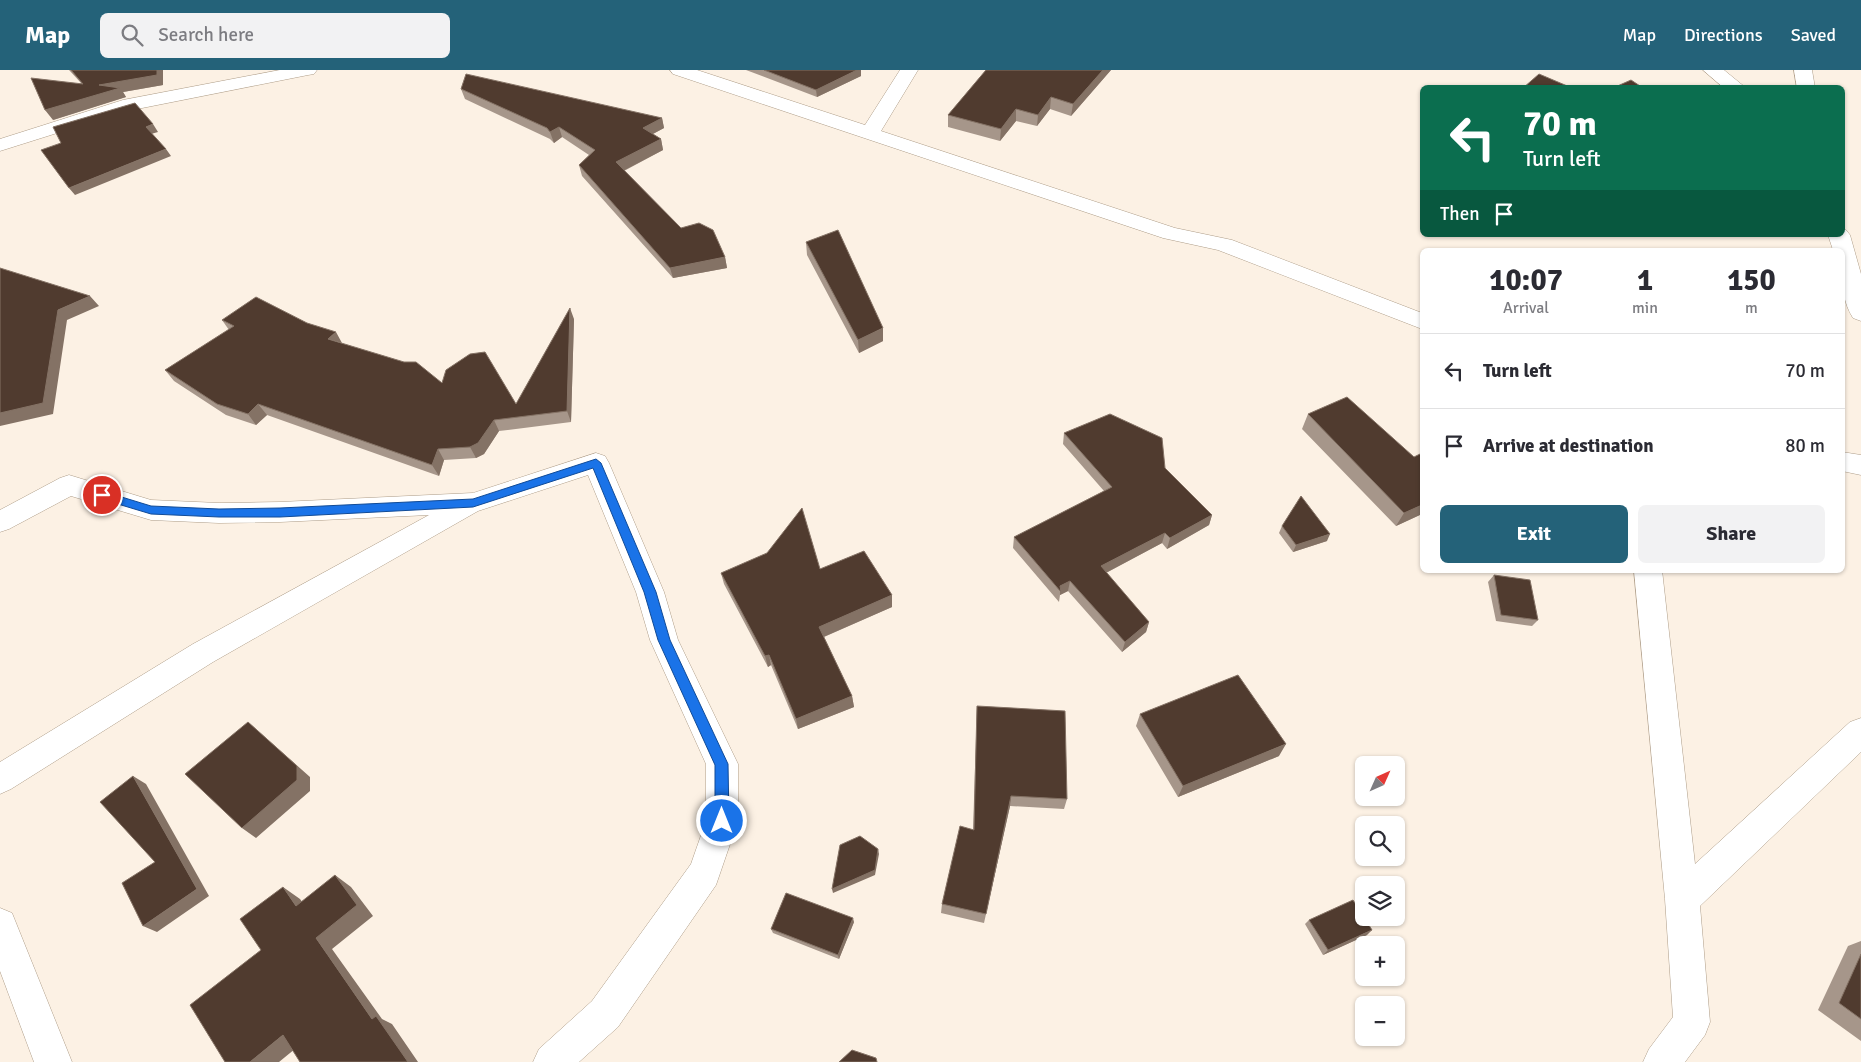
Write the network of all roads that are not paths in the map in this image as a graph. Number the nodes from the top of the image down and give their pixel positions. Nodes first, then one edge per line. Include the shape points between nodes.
1 (308, 70) edge
2 (679, 70) edge
3 (909, 70) edge
4 (1712, 70) edge
5 (1803, 70) edge
6 (1733, 85) edge
7 (1806, 85) edge
8 (869, 134) junction
9 (0, 145) edge
10 (1840, 237) edge
11 (1854, 266) edge
12 (1861, 313) edge
13 (1420, 320) edge
14 (1845, 462) edge
15 (1861, 465) edge
16 (473, 503) junction
17 (0, 522) edge
18 (1648, 573) edge
19 (1861, 732) edge
20 (0, 780) edge
21 (1682, 899) junction
22 (0, 925) edge
23 (53, 1062) edge
24 (552, 1062) edge
25 (1662, 1062) edge

1 - 9 street via 123,106
2 - 8 street
3 - 8 street
4 - 6 street
5 - 7 street
8 - 13 street via 1170,233 1224,245
10 - 11 street
11 - 12 street
14 - 15 street
16 - 17 street via 280,512 190,512 151,510 69,485
16 - 20 street via 202,653
16 - 24 street via 596,463 650,592 664,640 722,764 722,821 704,873 605,1014
18 - 21 street
19 - 21 street
21 - 25 street via 1692,1022
22 - 23 street

